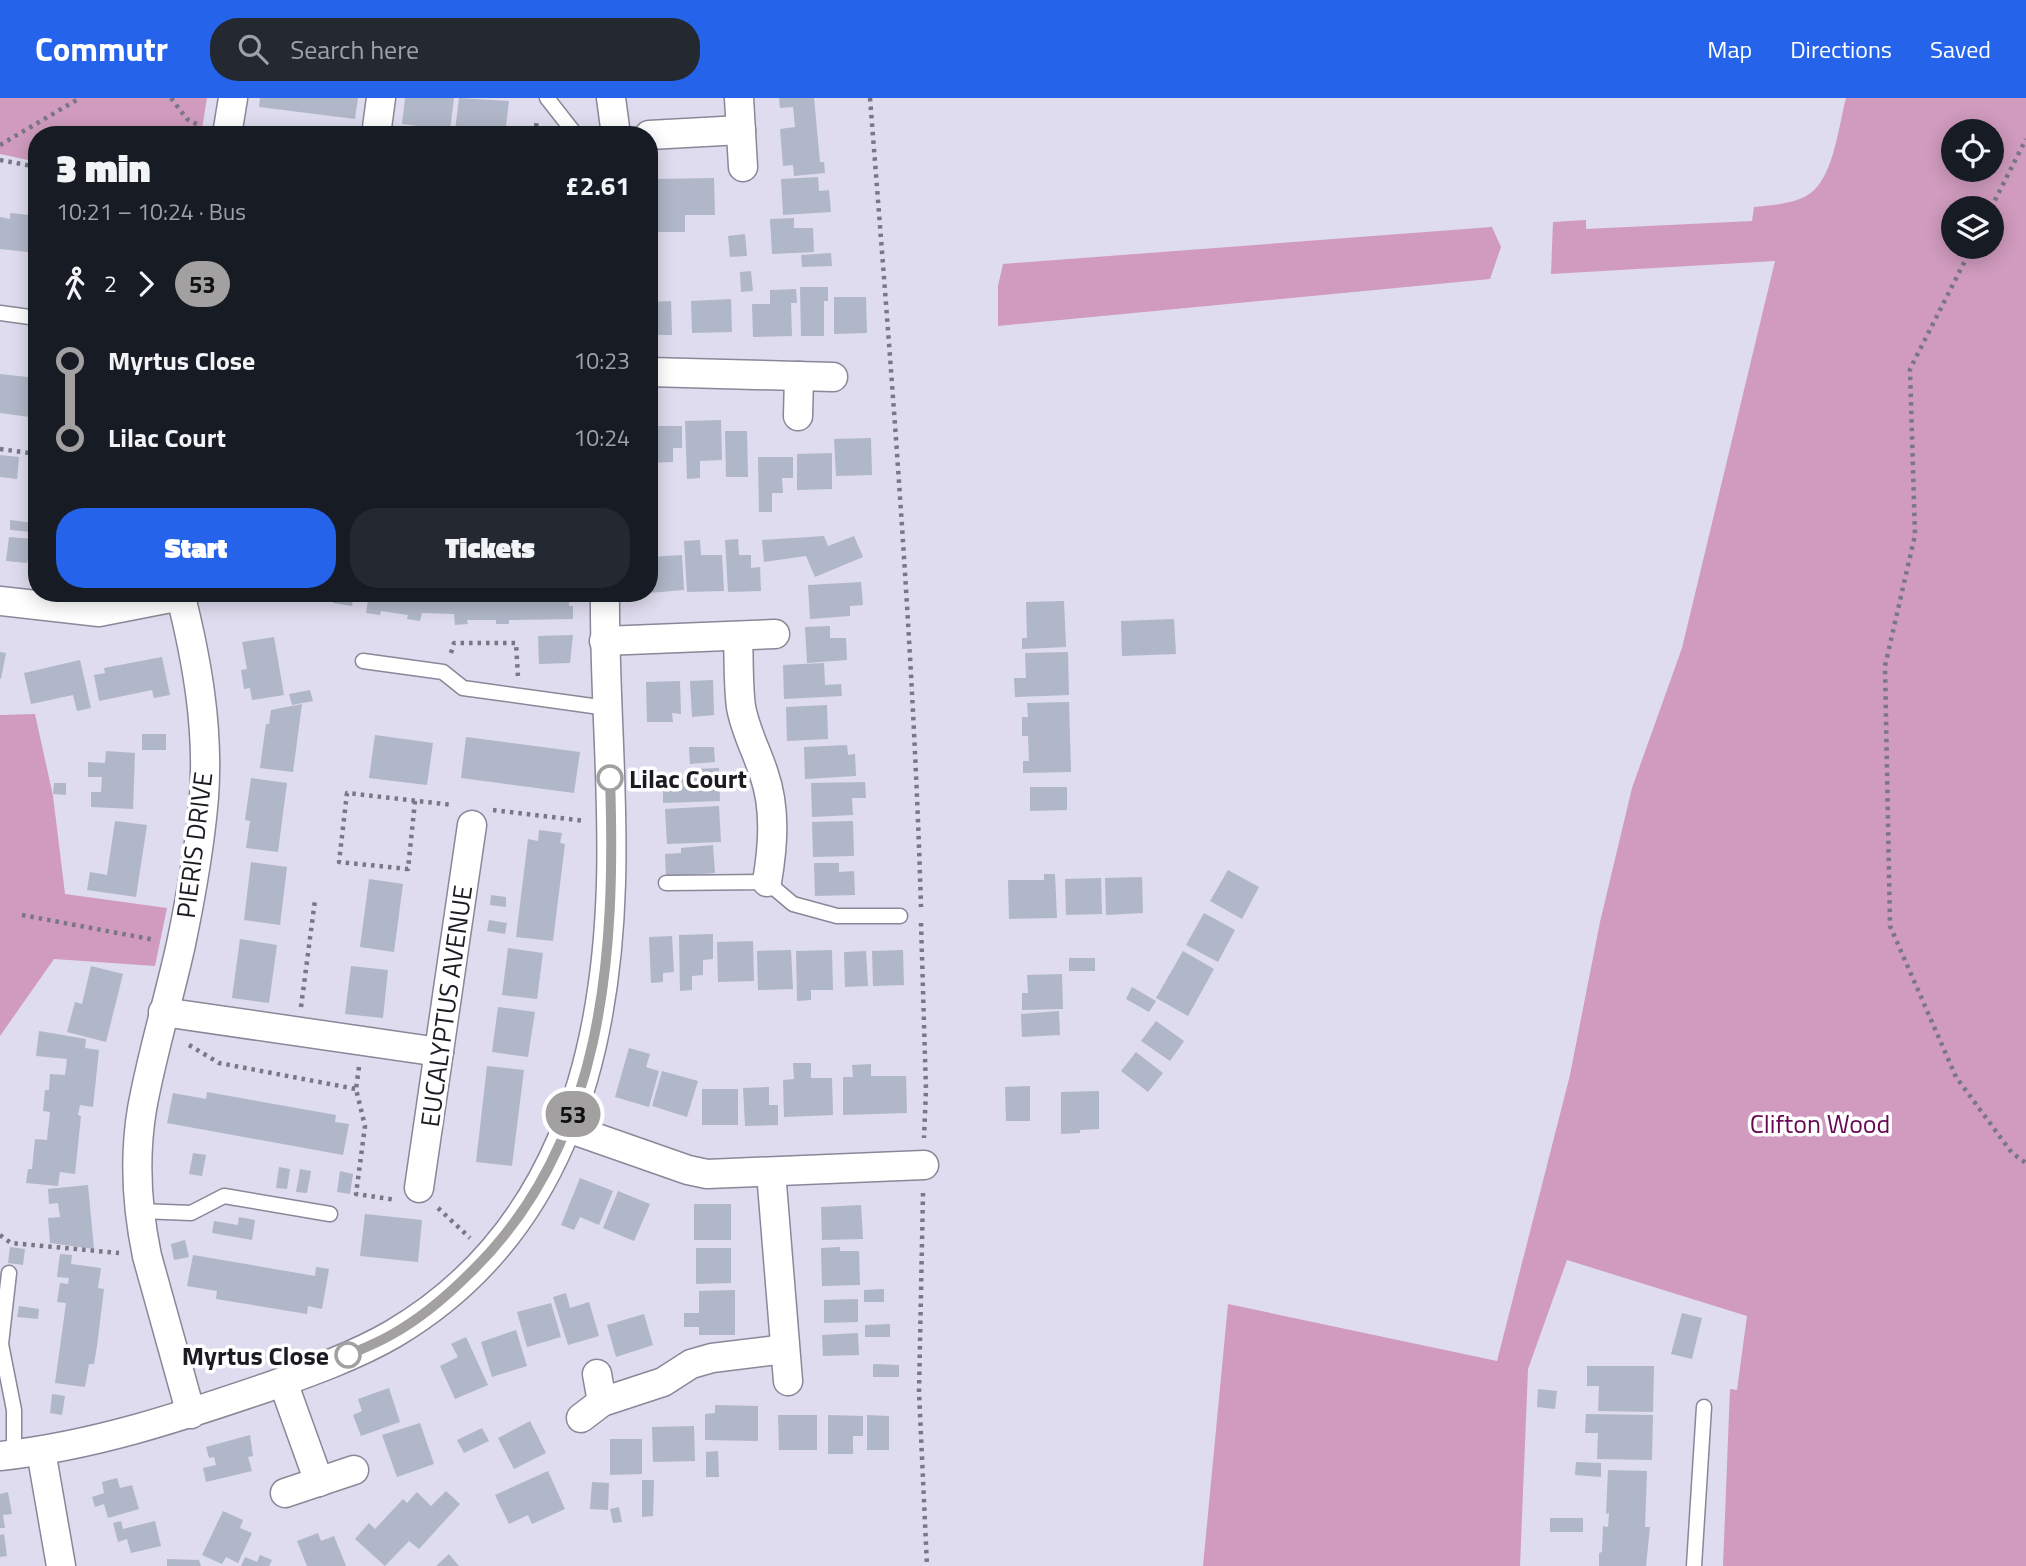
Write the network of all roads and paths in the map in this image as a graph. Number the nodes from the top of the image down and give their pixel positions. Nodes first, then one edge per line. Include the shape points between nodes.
1 (80, 98) edge
2 (171, 98) edge
3 (233, 98) edge
4 (381, 98) edge
5 (547, 98) edge
6 (611, 98) edge
7 (739, 98) edge
8 (870, 98) edge
9 (32, 126) edge
10 (200, 126) edge
11 (228, 126) edge
12 (377, 126) edge
13 (569, 126) edge
14 (615, 126) edge
15 (28, 129) edge
16 (741, 130) junction
17 (658, 135) edge
18 (2026, 139) edge
19 (0, 145) edge
20 (0, 160) edge
21 (28, 165) edge
22 (743, 167) dead end
23 (1997, 196) edge
24 (1966, 259) edge
25 (0, 313) edge
26 (28, 317) edge
27 (658, 372) edge
28 (799, 376) junction
29 (833, 377) dead end
30 (798, 416) dead end
31 (0, 449) edge
32 (28, 453) edge
33 (0, 600) edge
34 (147, 602) edge
35 (183, 602) edge
36 (605, 602) edge
37 (775, 634) dead end
38 (738, 636) junction
39 (604, 642) junction
40 (363, 661) dead end
41 (443, 672) junction
42 (519, 696) junction
43 (607, 708) junction
44 (347, 793) dead end
45 (415, 801) dead end
46 (472, 825) dead end
47 (767, 882) junction
48 (666, 883) dead end
49 (315, 900) dead end
50 (22, 915) dead end
51 (900, 916) dead end
52 (181, 944) junction
53 (173, 1014) junction
54 (298, 1032) junction
55 (363, 1041) junction
56 (439, 1052) junction
57 (356, 1088) junction
58 (568, 1128) junction
59 (2026, 1163) edge
60 (924, 1165) junction
61 (771, 1172) junction
62 (418, 1196) junction
63 (140, 1211) junction
64 (330, 1214) dead end
65 (0, 1235) edge
66 (489, 1255) junction
67 (147, 1256) junction
68 (9, 1273) dead end
69 (785, 1349) junction
70 (788, 1381) dead end
71 (284, 1382) junction
72 (594, 1398) dead end
73 (1704, 1407) dead end
74 (191, 1414) junction
75 (18, 1453) edge
76 (354, 1470) dead end
77 (319, 1482) junction
78 (285, 1493) dead end
79 (61, 1566) edge
80 (928, 1566) edge
81 (1693, 1566) edge

1 - 9 path
2 - 10 path via 187,119
3 - 11 street
4 - 12 street
5 - 13 lane
6 - 14 street
7 - 16 street
8 - 60 path via 913,715 926,1090
15 - 19 path
16 - 17 street
16 - 22 street
18 - 23 path
20 - 21 path
24 - 59 path via 1910,369 1914,536 1885,666 1890,926 1956,1077 2012,1153
25 - 26 lane
27 - 28 street
28 - 29 street
28 - 30 street
31 - 32 path
33 - 34 street via 99,612
35 - 52 street, PIERIS DRIVE via 199,681 205,748 204,797
36 - 39 street
37 - 38 street
38 - 39 street
38 - 47 street via 741,707 772,807
39 - 43 street
40 - 41 lane
41 - 42 lane via 463,688
41 - 42 path via 454,643 516,643
42 - 43 lane
43 - 58 street via 612,824 609,935 590,1062
44 - 45 path via 339,862 408,869
46 - 56 street, EUCALYPTUS AVENUE
47 - 48 lane
47 - 51 lane via 793,904 837,916
49 - 54 path
50 - 52 path
52 - 53 street, PIERIS DRIVE
53 - 54 street
53 - 57 path via 178,1038 219,1063
53 - 63 street, PIERIS DRIVE via 142,1110
54 - 55 street
55 - 56 street
55 - 57 path
56 - 62 street, EUCALYPTUS AVENUE
57 - 62 path via 365,1126 356,1194
58 - 61 street via 688,1170 726,1175
58 - 66 street via 521,1216
60 - 61 street
60 - 80 path via 919,1392
61 - 69 street
62 - 66 path via 435,1205
63 - 64 lane via 191,1213 224,1196
63 - 67 street, PIERIS DRIVE
65 - 67 path via 11,1243
66 - 71 street via 444,1299 393,1334
67 - 74 street, PIERIS DRIVE
68 - 75 lane via 1,1344
69 - 70 street
69 - 72 street via 712,1358 691,1364 663,1382
71 - 74 street
71 - 77 street
73 - 81 lane
74 - 75 street via 117,1436
75 - 79 street
76 - 77 street
77 - 78 street

